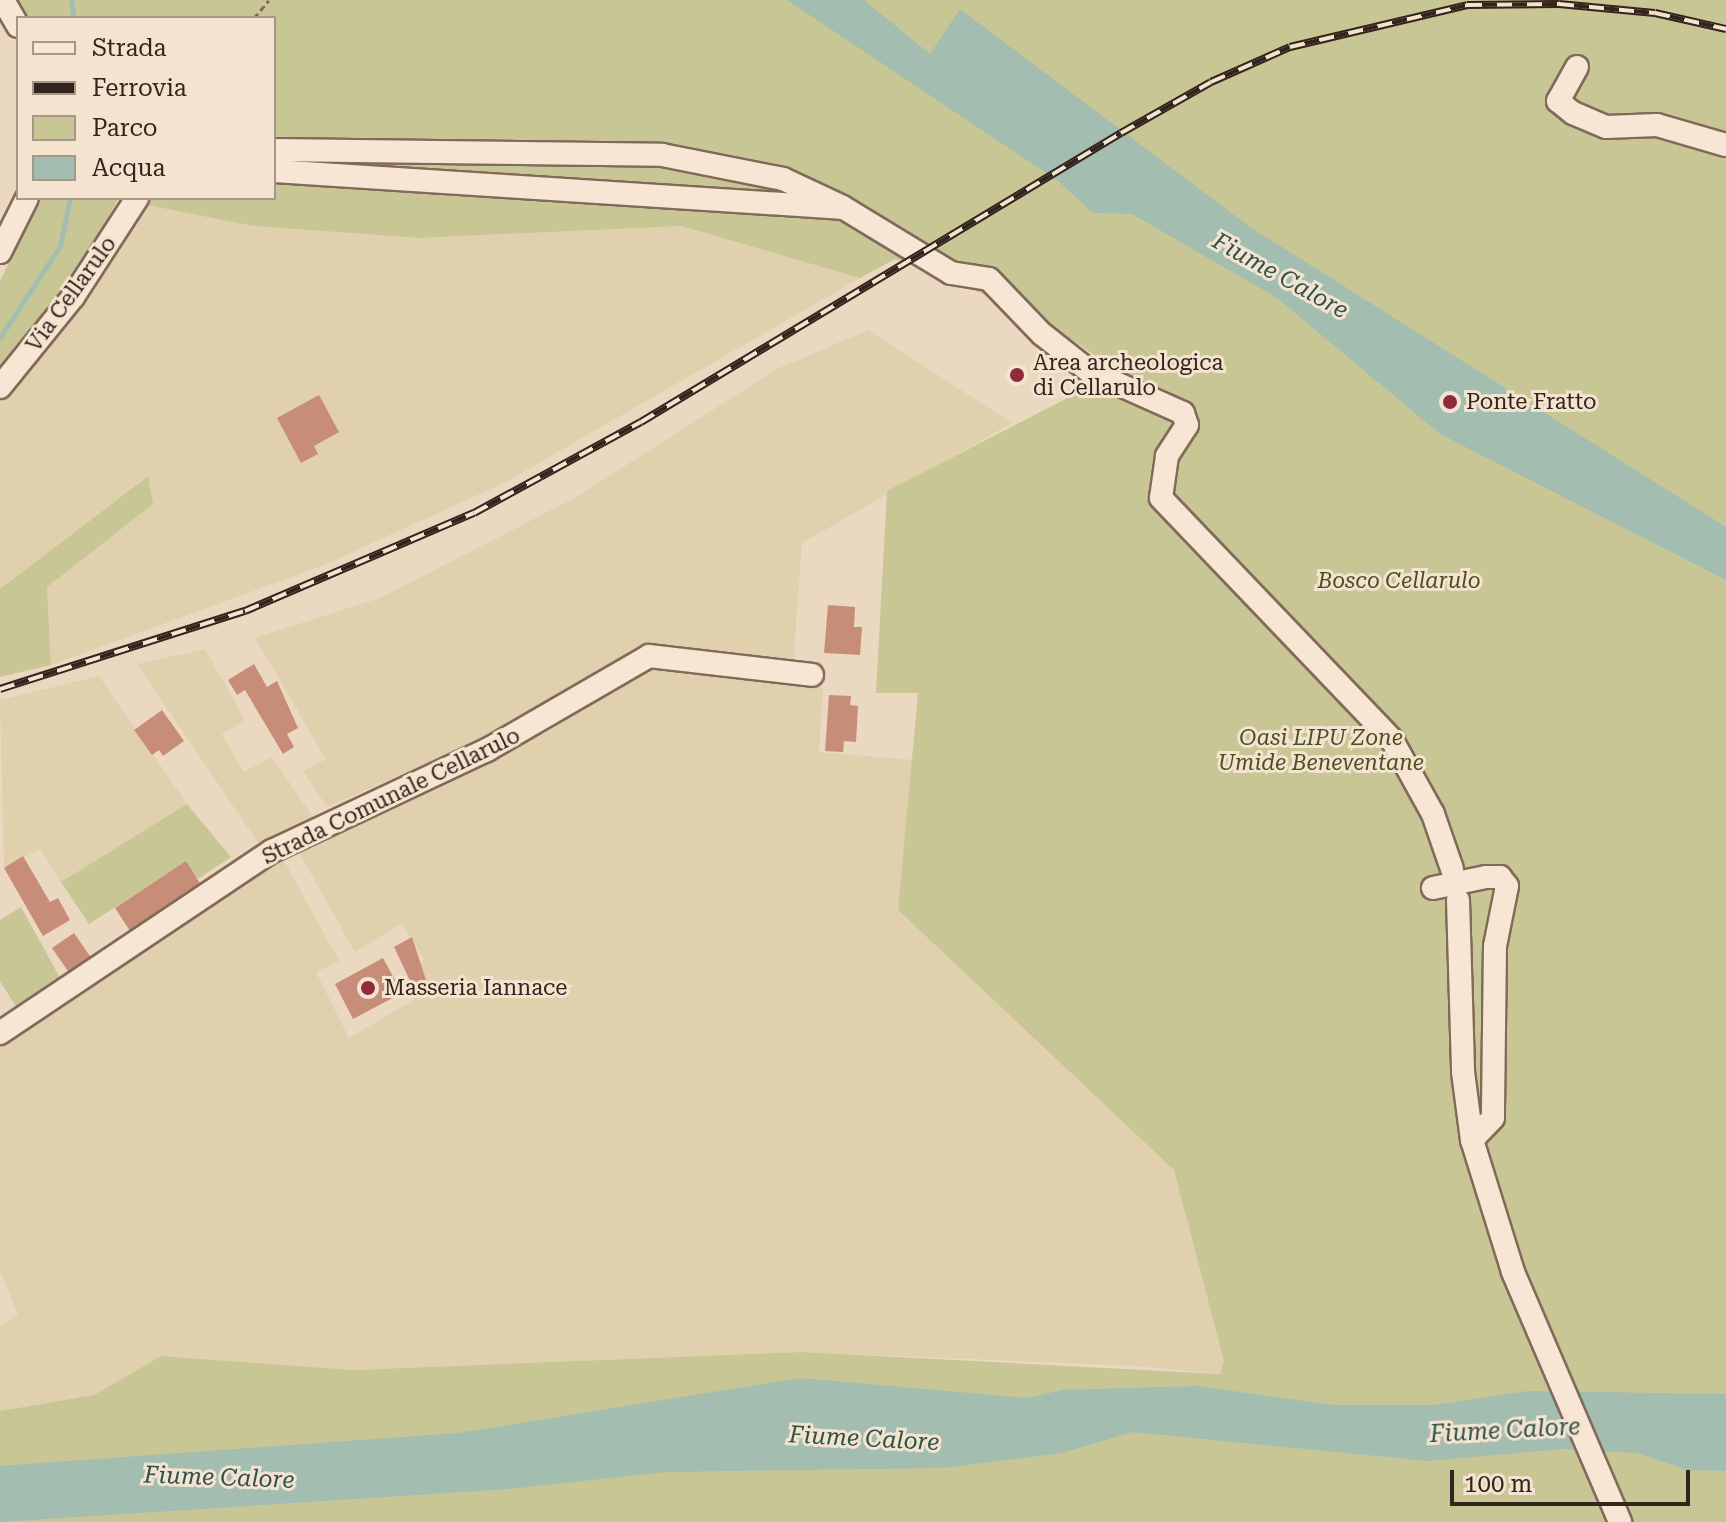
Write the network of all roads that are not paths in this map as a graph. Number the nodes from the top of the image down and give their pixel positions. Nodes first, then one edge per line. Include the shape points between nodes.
1 (3, 0) edge
2 (16, 23) edge
3 (1577, 67) dead end
4 (1726, 145) edge
5 (276, 150) edge
6 (276, 171) edge
7 (26, 200) edge
8 (136, 200) edge
9 (844, 208) junction
10 (0, 252) edge
11 (0, 387) edge
12 (812, 675) dead end
13 (1452, 869) dead end
14 (1433, 888) dead end
15 (1458, 900) dead end
16 (0, 1033) edge
17 (1472, 1140) junction
18 (1620, 1522) edge

1 - 2 street
3 - 4 street via 1558,101 1573,113 1606,127 1657,125
5 - 9 street via 662,155 783,179
6 - 9 street
7 - 10 street
8 - 11 street, Via Cellarulo via 82,285
9 - 13 street via 951,273 989,279 1042,334 1089,371 1183,413 1187,425 1167,456 1161,498 1392,740 1433,814
12 - 16 street, Strada Comunale Cellarulo via 649,656 487,750 272,851
14 - 17 street via 1486,877 1500,877 1507,886 1495,946 1493,1118
15 - 17 street via 1463,1072
17 - 18 street via 1538,1328

